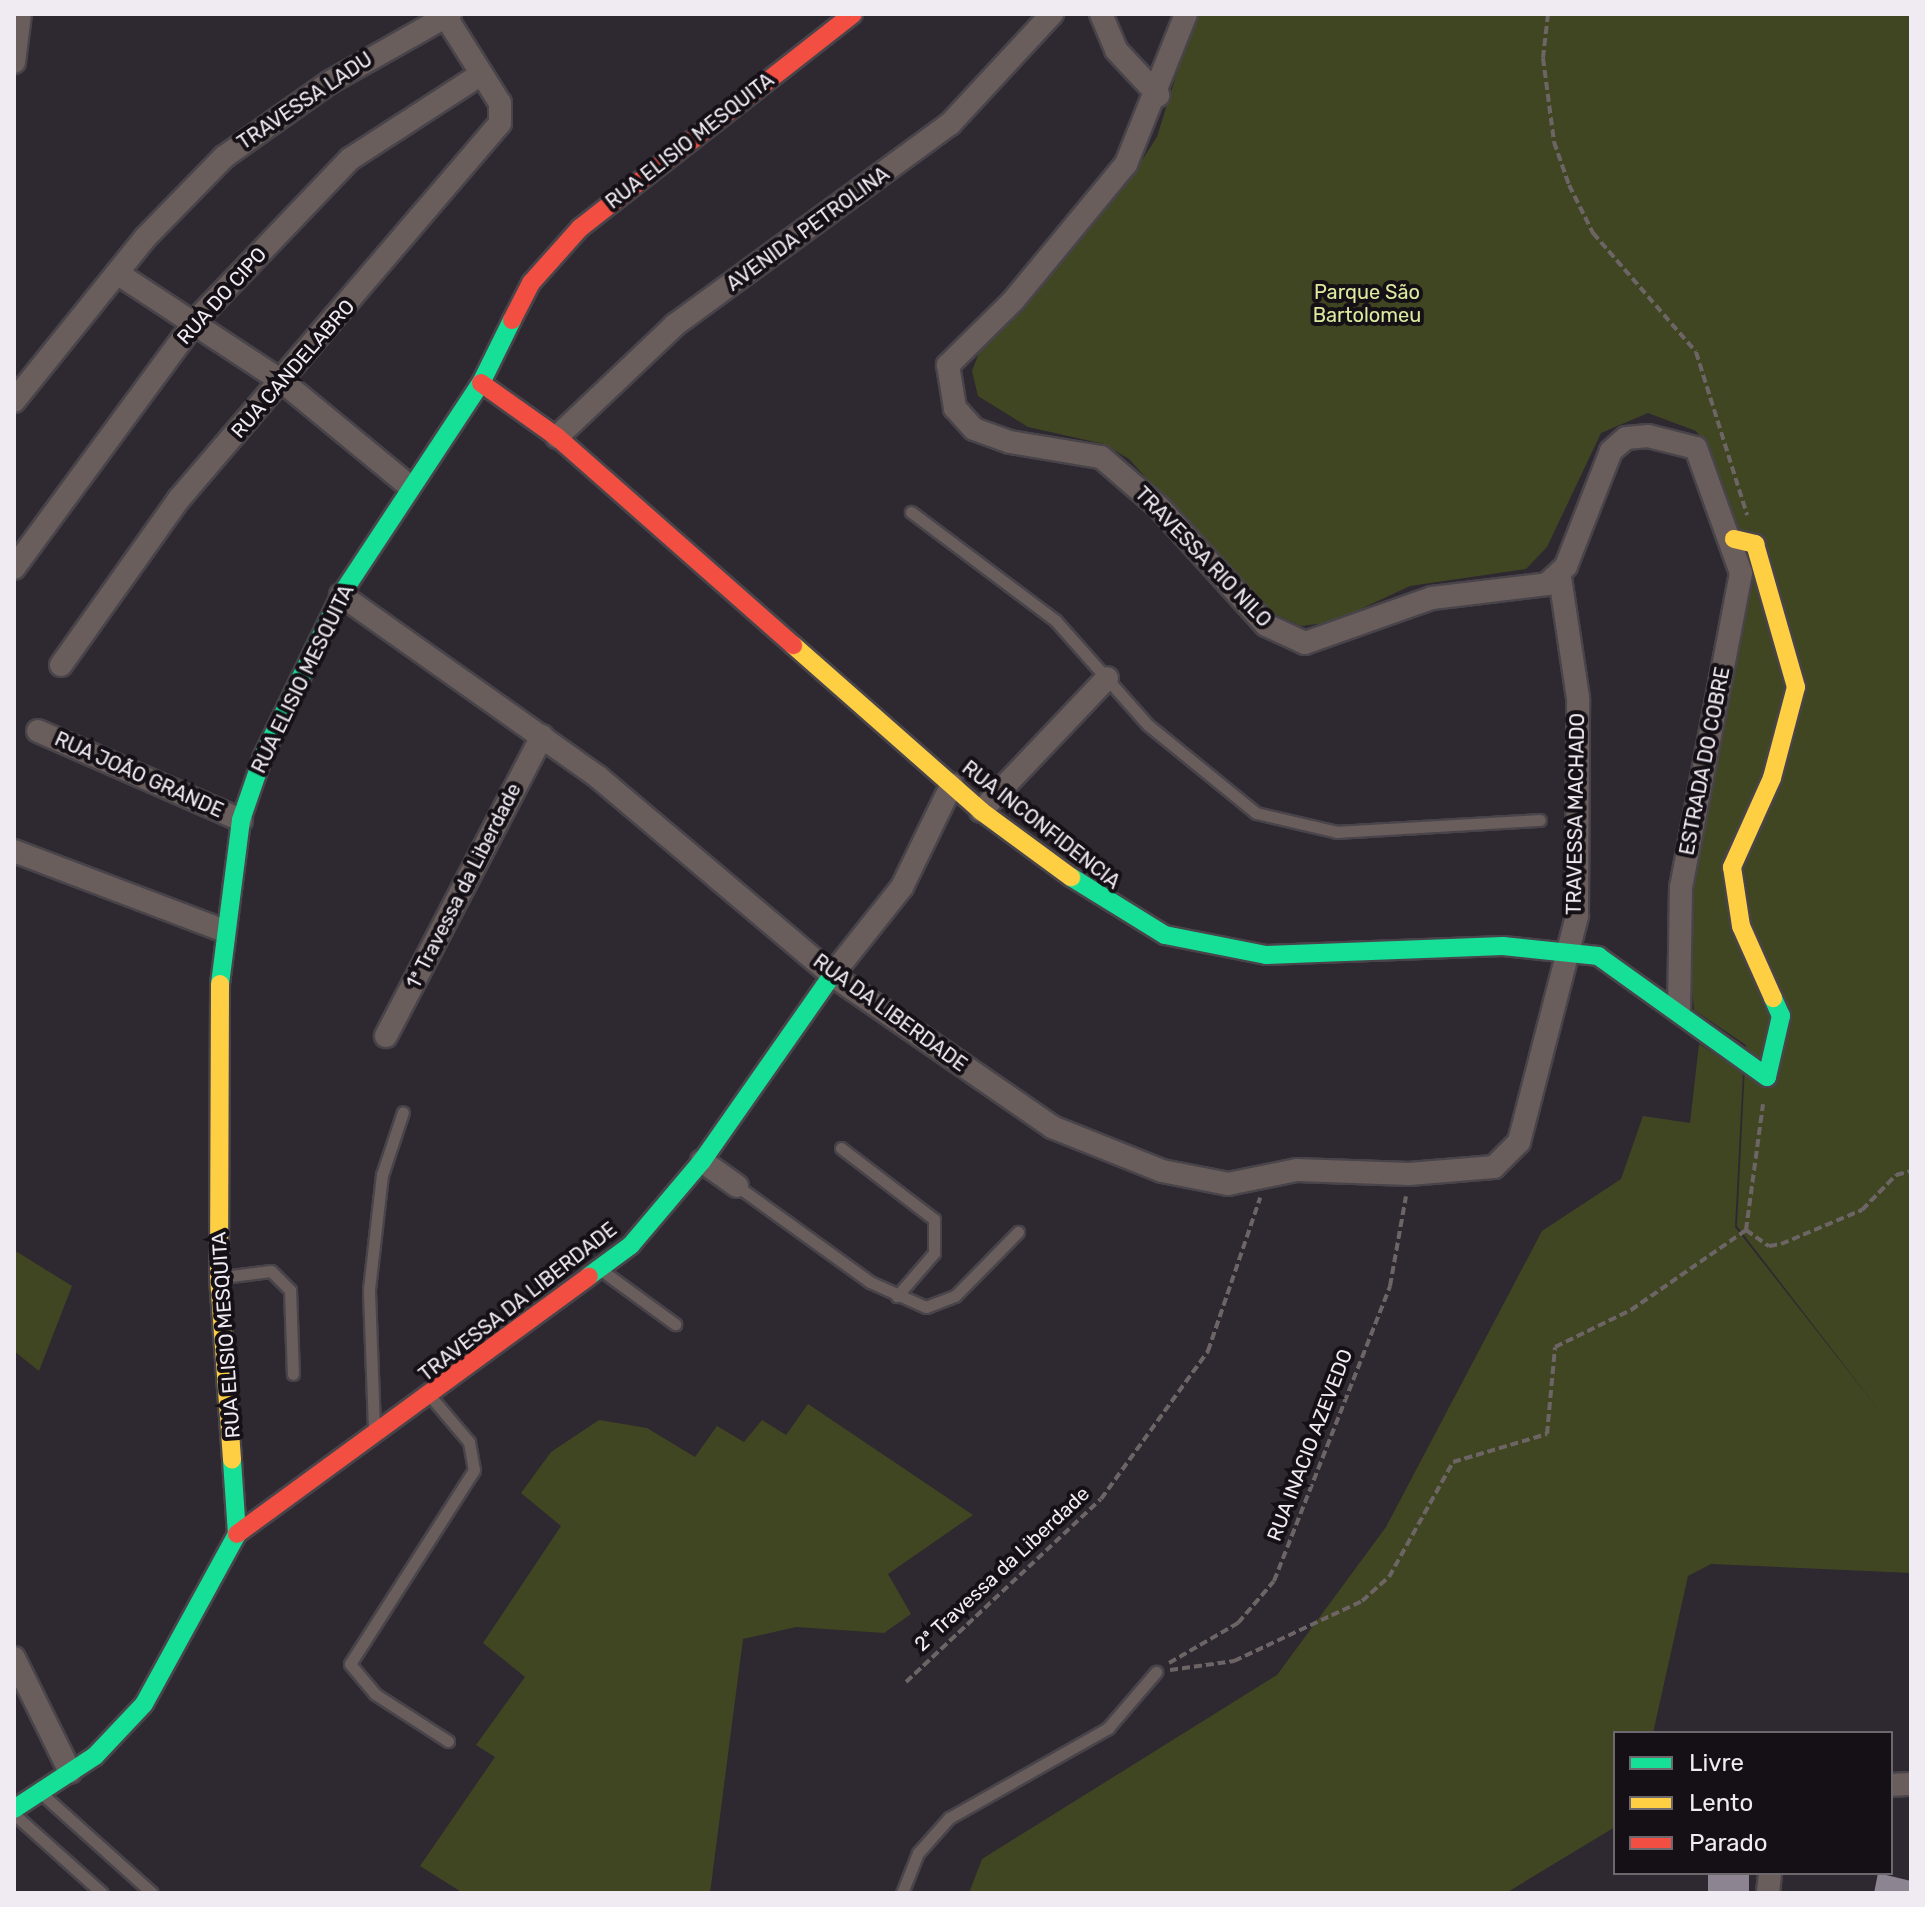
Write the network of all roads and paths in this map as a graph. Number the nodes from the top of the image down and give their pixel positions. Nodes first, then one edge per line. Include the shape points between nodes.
1 (20, 14) edge
2 (853, 14) edge
3 (1052, 14) edge
4 (1101, 14) edge
5 (1186, 14) edge
6 (1548, 14) edge
7 (446, 15) edge
8 (14, 62) edge
9 (480, 75) junction
10 (1158, 95) junction
11 (117, 273) junction
12 (196, 320) junction
13 (283, 382) junction
14 (481, 383) junction
15 (14, 401) edge
16 (557, 437) junction
17 (408, 485) junction
18 (911, 512) dead end
19 (1744, 542) junction
20 (14, 568) edge
21 (1560, 577) junction
22 (341, 595) junction
23 (61, 665) dead end
24 (1107, 678) junction
25 (38, 731) dead end
26 (542, 736) junction
27 (952, 784) junction
28 (981, 811) junction
29 (241, 820) junction
30 (1540, 820) dead end
31 (14, 851) edge
32 (222, 930) junction
33 (1569, 952) junction
34 (832, 975) junction
35 (1679, 1008) junction
36 (386, 1036) dead end
37 (1767, 1077) junction
38 (403, 1112) dead end
39 (1519, 1142) joint
40 (841, 1148) dead end
41 (702, 1161) junction
42 (1911, 1171) edge
43 (1409, 1174) junction
44 (1265, 1181) junction
45 (737, 1186) joint
46 (1746, 1230) junction
47 (1018, 1232) dead end
48 (601, 1270) junction
49 (219, 1278) junction
50 (897, 1296) junction
51 (675, 1324) dead end
52 (293, 1374) dead end
53 (431, 1397) junction
54 (374, 1439) junction
55 (237, 1534) junction
56 (14, 1658) edge
57 (1156, 1672) junction
58 (906, 1682) dead end
59 (448, 1741) dead end
60 (70, 1772) junction
61 (41, 1792) junction
62 (14, 1811) edge
63 (102, 1893) edge
64 (152, 1893) edge
65 (902, 1893) edge

1 - 8 street
2 - 14 street, RUA ELISIO MESQUITA via 580,228 531,283
3 - 16 street, AVENIDA PETROLINA via 950,124 675,325
4 - 10 street via 1116,50
5 - 10 street, TRAVESSA RIO NILO
6 - 19 path via 1543,58 1554,142 1569,185 1593,233 1696,352
7 - 9 street, RUA CANDELABRO
7 - 11 street, TRAVESSA LADU via 270,120 145,238
9 - 12 street, RUA DO CIPO via 350,159
9 - 13 street, RUA CANDELABRO via 500,103 500,123
10 - 21 street, TRAVESSA RIO NILO via 1126,164 1014,300 948,365 955,408 974,429 1010,442 1101,457 1160,508 1286,640 1317,641 1432,598 1524,589
11 - 12 street
11 - 15 street, TRAVESSA LADU
12 - 13 street
12 - 20 street, RUA DO CIPO
13 - 17 street
13 - 23 street, RUA CANDELABRO via 126,565
14 - 16 street, RUA INCONFIDENCIA
14 - 17 street, RUA ELISIO MESQUITA
16 - 27 street, RUA INCONFIDENCIA
17 - 22 street, RUA ELISIO MESQUITA
18 - 24 lane via 1055,620
19 - 21 street via 1696,448 1672,437 1626,438 1611,451
19 - 35 street, ESTRADA DO COBRE via 1681,887
19 - 37 street via 1796,687 1772,778 1732,867 1741,926 1781,1016
21 - 33 street, TRAVESSA MACHADO via 1578,698 1579,876
22 - 26 street, RUA DA LIBERDADE
22 - 29 street, RUA ELISIO MESQUITA via 263,756
24 - 28 street
24 - 30 lane via 1197,771 1256,813 1337,832
25 - 29 street, RUA JOÃO GRANDE
26 - 34 street, RUA DA LIBERDADE
26 - 36 street, 1ª Travessa da Liberdade
27 - 28 street, RUA INCONFIDENCIA
27 - 34 street via 902,887
28 - 33 street, RUA INCONFIDENCIA via 1126,917 1215,947 1319,957 1503,946
29 - 32 street, RUA ELISIO MESQUITA
31 - 32 street
32 - 49 street, RUA ELISIO MESQUITA via 215,1024
33 - 35 street, RUA INCONFIDENCIA via 1621,967
33 - 39 street, TRAVESSA MACHADO
34 - 41 street, TRAVESSA DA LIBERDADE
34 - 44 street, RUA DA LIBERDADE via 1052,1127 1195,1181
35 - 37 street, RUA INCONFIDENCIA
37 - 46 path
38 - 54 lane via 382,1175 369,1289
39 - 43 street, RUA DA LIBERDADE via 1494,1167
40 - 50 lane via 934,1219 934,1253
41 - 45 street
41 - 48 street, TRAVESSA DA LIBERDADE
42 - 46 path via 1896,1175 1862,1210 1781,1244 1769,1246
43 - 44 street, RUA DA LIBERDADE via 1297,1170
43 - 57 path, RUA INACIO AZEVEDO via 1390,1286 1274,1581 1238,1623
44 - 58 path, 2ª Travessa da Liberdade via 1208,1351 1101,1499
45 - 50 lane
46 - 57 path via 1631,1310 1563,1339 1551,1355 1554,1411 1547,1434 1453,1462 1389,1577 1362,1601 1234,1661
47 - 50 lane via 942,1306
48 - 51 lane
48 - 53 street, TRAVESSA DA LIBERDADE
49 - 52 lane via 271,1271 290,1290
49 - 55 street, RUA ELISIO MESQUITA
53 - 54 street, TRAVESSA DA LIBERDADE
53 - 59 lane via 469,1442 474,1470 350,1664 375,1694
54 - 55 street, TRAVESSA DA LIBERDADE
55 - 60 street via 144,1704
56 - 60 street
57 - 65 lane via 1108,1728 949,1818 918,1853
60 - 61 street
61 - 62 street
61 - 64 lane
62 - 63 lane

